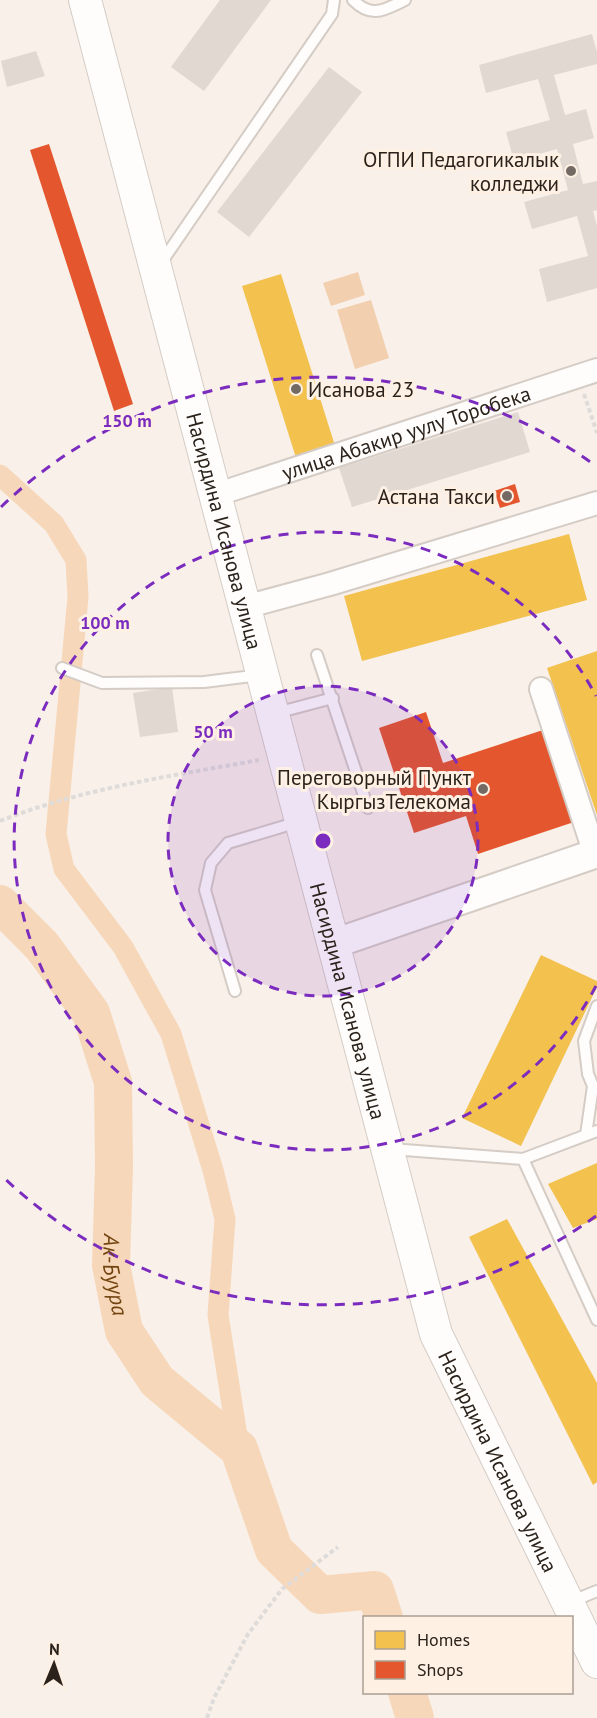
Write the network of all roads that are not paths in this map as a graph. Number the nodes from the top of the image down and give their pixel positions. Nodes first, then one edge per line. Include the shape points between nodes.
1 (85, 0) edge
2 (334, 0) edge
3 (353, 0) edge
4 (405, 0) edge
5 (156, 270) junction
6 (597, 370) edge
7 (215, 495) junction
8 (597, 503) edge
9 (245, 607) junction
10 (317, 655) dead end
11 (62, 668) dead end
12 (262, 675) junction
13 (541, 689) dead end
14 (333, 698) junction
15 (273, 714) junction
16 (368, 808) dead end
17 (301, 821) junction
18 (596, 853) edge
19 (333, 944) junction
20 (235, 991) dead end
21 (597, 1006) edge
22 (597, 1131) edge
23 (586, 1136) junction
24 (387, 1149) junction
25 (523, 1159) junction
26 (597, 1320) edge
27 (597, 1591) edge
28 (567, 1603) junction
29 (597, 1662) edge

1 - 5 main road, Насирдина Исанова улица
2 - 5 lane via 332,14
3 - 4 lane via 361,8 379,13
5 - 7 main road, Насирдина Исанова улица
6 - 7 street, улица Абакир уулу Торобека
7 - 9 main road, Насирдина Исанова улица
8 - 9 street
9 - 12 main road, Насирдина Исанова улица
10 - 14 lane
11 - 12 lane via 102,683 204,682
12 - 15 main road, Насирдина Исанова улица
13 - 18 street
14 - 15 lane
14 - 16 lane
15 - 17 main road, Насирдина Исанова улица
17 - 19 main road, Насирдина Исанова улица
17 - 20 lane via 228,843 211,862 206,890
18 - 19 street
19 - 24 main road, Насирдина Исанова улица
21 - 23 lane via 584,1041 593,1086
22 - 23 lane
23 - 25 lane
24 - 25 lane
24 - 28 main road, Насирдина Исанова улица via 436,1334
25 - 26 lane
27 - 28 lane
28 - 29 main road, Насирдина Исанова улица

